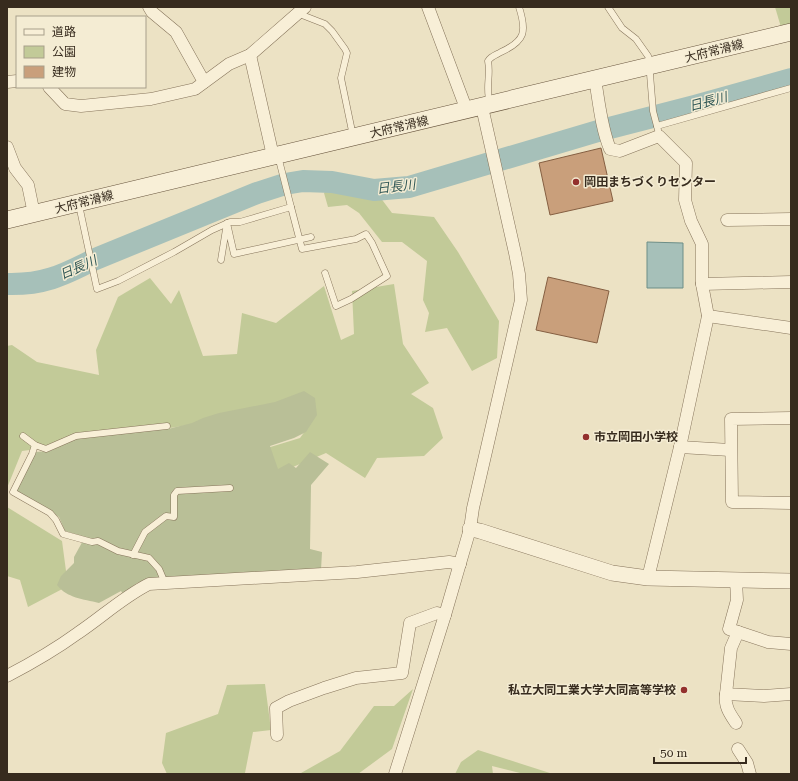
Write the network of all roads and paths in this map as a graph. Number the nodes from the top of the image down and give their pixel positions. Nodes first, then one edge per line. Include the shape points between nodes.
1 (428, 7) edge
2 (528, 7) edge
3 (608, 7) edge
4 (302, 9) edge
5 (520, 9) edge
6 (148, 12) edge
7 (791, 32) edge
8 (250, 55) junction
9 (649, 66) junction
10 (595, 79) junction
11 (204, 82) junction
12 (50, 88) edge
13 (791, 88) edge
14 (480, 107) junction
15 (658, 129) junction
16 (353, 138) junction
17 (7, 147) edge
18 (275, 156) junction
19 (78, 203) junction
20 (291, 207) junction
21 (34, 214) junction
22 (791, 219) edge
23 (7, 220) edge
24 (727, 220) dead end
25 (227, 224) junction
26 (311, 237) dead end
27 (299, 240) junction
28 (221, 260) dead end
29 (325, 273) dead end
30 (791, 282) edge
31 (702, 284) junction
32 (708, 316) junction
33 (791, 328) edge
34 (791, 418) edge
35 (167, 426) dead end
36 (23, 436) dead end
37 (35, 445) junction
38 (680, 447) junction
39 (730, 450) junction
40 (230, 488) dead end
41 (791, 503) edge
42 (470, 529) junction
43 (133, 555) junction
44 (460, 564) junction
45 (648, 578) junction
46 (736, 580) junction
47 (791, 581) edge
48 (165, 583) junction
49 (445, 615) junction
50 (738, 632) junction
51 (791, 644) edge
52 (7, 676) edge
53 (726, 694) junction
54 (791, 694) edge
55 (736, 723) dead end
56 (277, 735) dead end
57 (738, 748) dead end
58 (395, 774) edge
59 (750, 774) edge

1 - 14 street
2 - 5 lane
3 - 9 lane via 622,28 636,39 648,56
4 - 8 street
4 - 16 lane via 302,15 326,24 347,53 341,78
5 - 14 lane via 524,32 516,43 490,57 488,97
6 - 11 street via 176,32
7 - 9 main road, 大府常滑線
8 - 11 street via 229,64
8 - 18 street
9 - 10 main road, 大府常滑線
9 - 15 lane via 652,111
10 - 14 main road, 大府常滑線
10 - 15 street via 602,124 610,149 620,151
11 - 12 street via 195,89 151,99 81,106 65,104
13 - 15 lane
14 - 16 main road, 大府常滑線
14 - 42 street via 516,253 521,300 472,508
15 - 31 street via 686,163 685,200 691,222 702,244
16 - 18 main road, 大府常滑線
17 - 21 street via 15,168 28,185
18 - 19 main road, 大府常滑線
18 - 20 lane
19 - 21 main road, 大府常滑線
19 - 25 lane via 97,288 118,281
20 - 25 lane
20 - 27 lane
21 - 23 main road, 大府常滑線
22 - 24 street
25 - 27 lane via 234,254
25 - 28 lane
26 - 27 lane
27 - 29 lane via 302,249 356,239 366,234 387,276 352,299 336,306
30 - 31 street
31 - 32 street
32 - 33 street
32 - 38 street
34 - 39 street via 731,419
35 - 37 lane via 76,436 46,449
36 - 37 lane
37 - 43 lane via 13,492 50,513 63,534 92,542 98,541 118,552
38 - 39 street
38 - 45 street
39 - 41 street via 732,502
40 - 43 lane via 177,490 174,494 174,517 166,516 145,532
42 - 44 street
42 - 45 street via 612,573
43 - 48 lane via 149,558 159,569
44 - 48 street via 449,562 357,572
44 - 49 street
45 - 46 street
46 - 47 street
46 - 50 street via 737,600 729,629
48 - 52 street via 149,584 135,591 78,634
49 - 56 street via 436,613 410,623 402,673 356,678 276,708
49 - 58 street
50 - 51 street via 768,642
50 - 53 street via 731,648
53 - 54 street
53 - 55 street via 728,712
57 - 59 street

